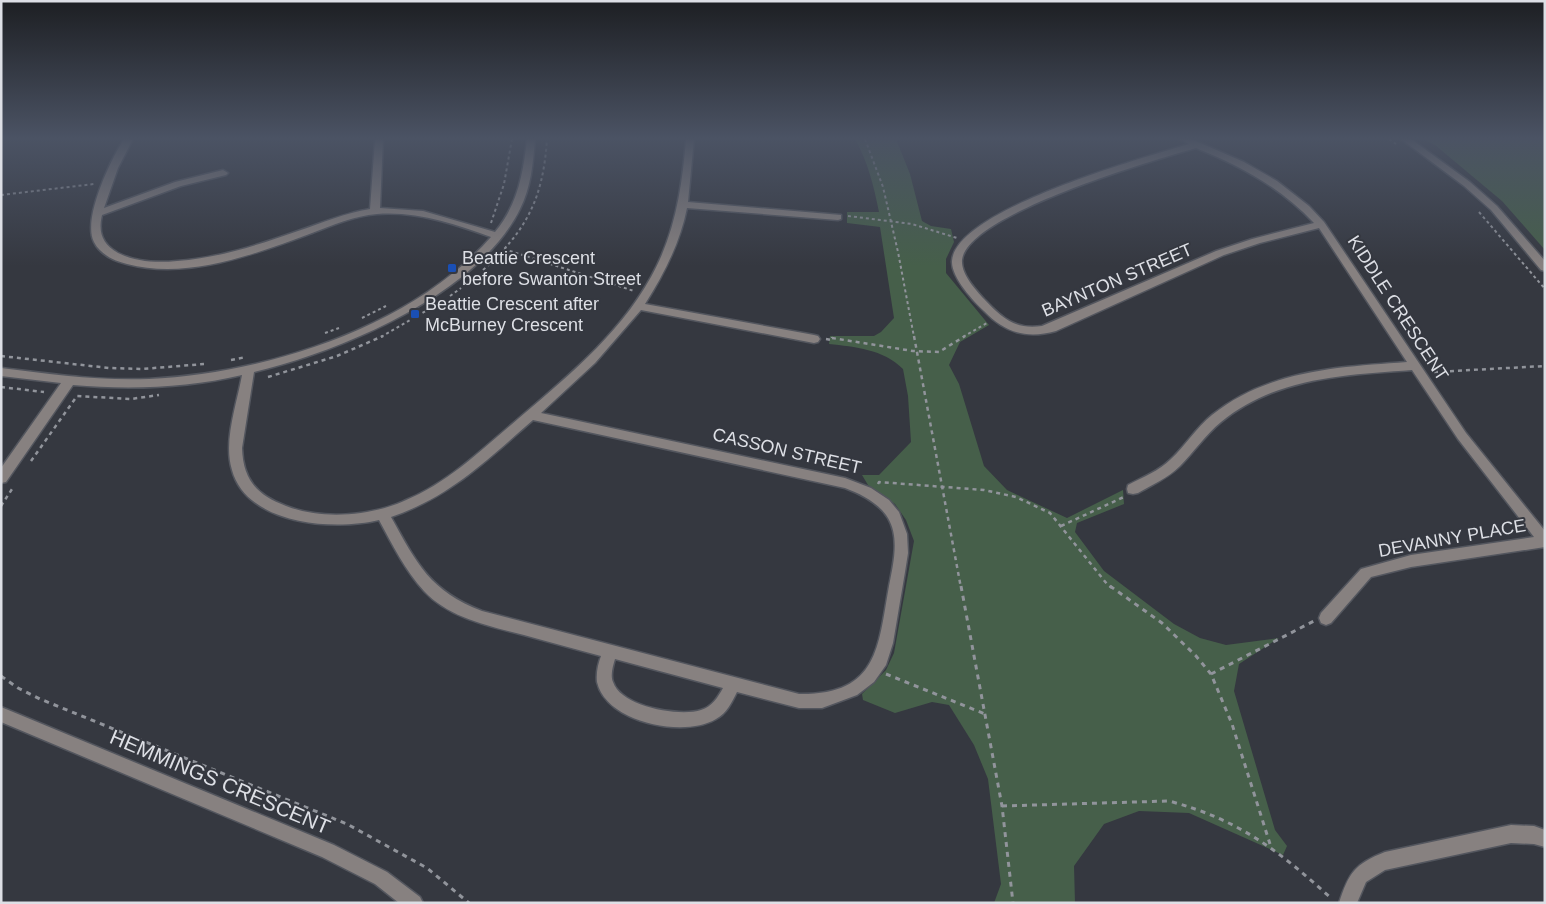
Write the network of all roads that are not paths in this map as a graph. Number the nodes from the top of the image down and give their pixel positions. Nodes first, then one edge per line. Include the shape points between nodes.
1 (109, 181) edge
2 (189, 181) edge
3 (377, 181) edge
4 (526, 181) edge
5 (686, 181) edge
6 (1084, 181) edge
7 (1273, 181) edge
8 (1464, 181) edge
9 (684, 205) junction
10 (375, 211) junction
11 (98, 213) junction
12 (838, 217) road end
13 (1321, 224) junction
14 (494, 240) junction
15 (1545, 268) edge
16 (638, 306) junction
17 (814, 339) road end
18 (249, 369) junction
19 (1418, 369) junction
20 (1, 372) edge
21 (70, 380) junction
22 (531, 415) junction
23 (1, 478) edge
24 (1133, 489) road end
25 (383, 514) junction
26 (1545, 541) edge
27 (1326, 618) road end
28 (610, 650) junction
29 (732, 683) junction
30 (1, 714) edge
31 (1545, 839) edge
32 (1342, 902) edge
33 (414, 903) edge

1 - 11 street
2 - 11 street
3 - 10 street
4 - 14 street via 519,202
5 - 9 street
6 - 13 street, BAYNTON STREET via 1050,192 968,240 960,249 957,266 961,276 996,319 1014,329 1052,328 1220,253
7 - 13 street, KIDDLE CRESCENT via 1305,206
8 - 15 street via 1494,208
9 - 12 street
9 - 16 street via 669,252
10 - 11 street via 341,219 235,256 163,265 129,261 100,246 95,234
10 - 14 street via 416,211 485,232
13 - 19 street, KIDDLE CRESCENT
14 - 18 street via 457,275 400,313 329,345
16 - 17 street
16 - 22 street via 597,354
18 - 21 street via 149,383
18 - 25 street via 236,449 238,470 247,488 274,508 300,516 331,519
19 - 24 street via 1309,375 1265,388 1216,418 1174,464
19 - 26 street, KIDDLE CRESCENT via 1462,436
20 - 21 street
21 - 23 street
22 - 25 street via 445,487
22 - 29 street, CASSON STREET via 845,483 871,494 893,516 900,534 902,554 884,652 865,681 845,694 822,701 799,701
25 - 28 street, CASSON STREET via 413,568 430,589 452,605 481,617
26 - 27 street, DEVANNY PLACE via 1380,568 1366,573
28 - 29 street, CASSON STREET
28 - 29 street via 604,672 608,690 627,706 651,716 678,720 703,718 722,705
30 - 33 street, HEMMINGS CRESCENT via 328,851 381,878
31 - 32 street via 1510,834 1385,861 1368,867 1355,880

